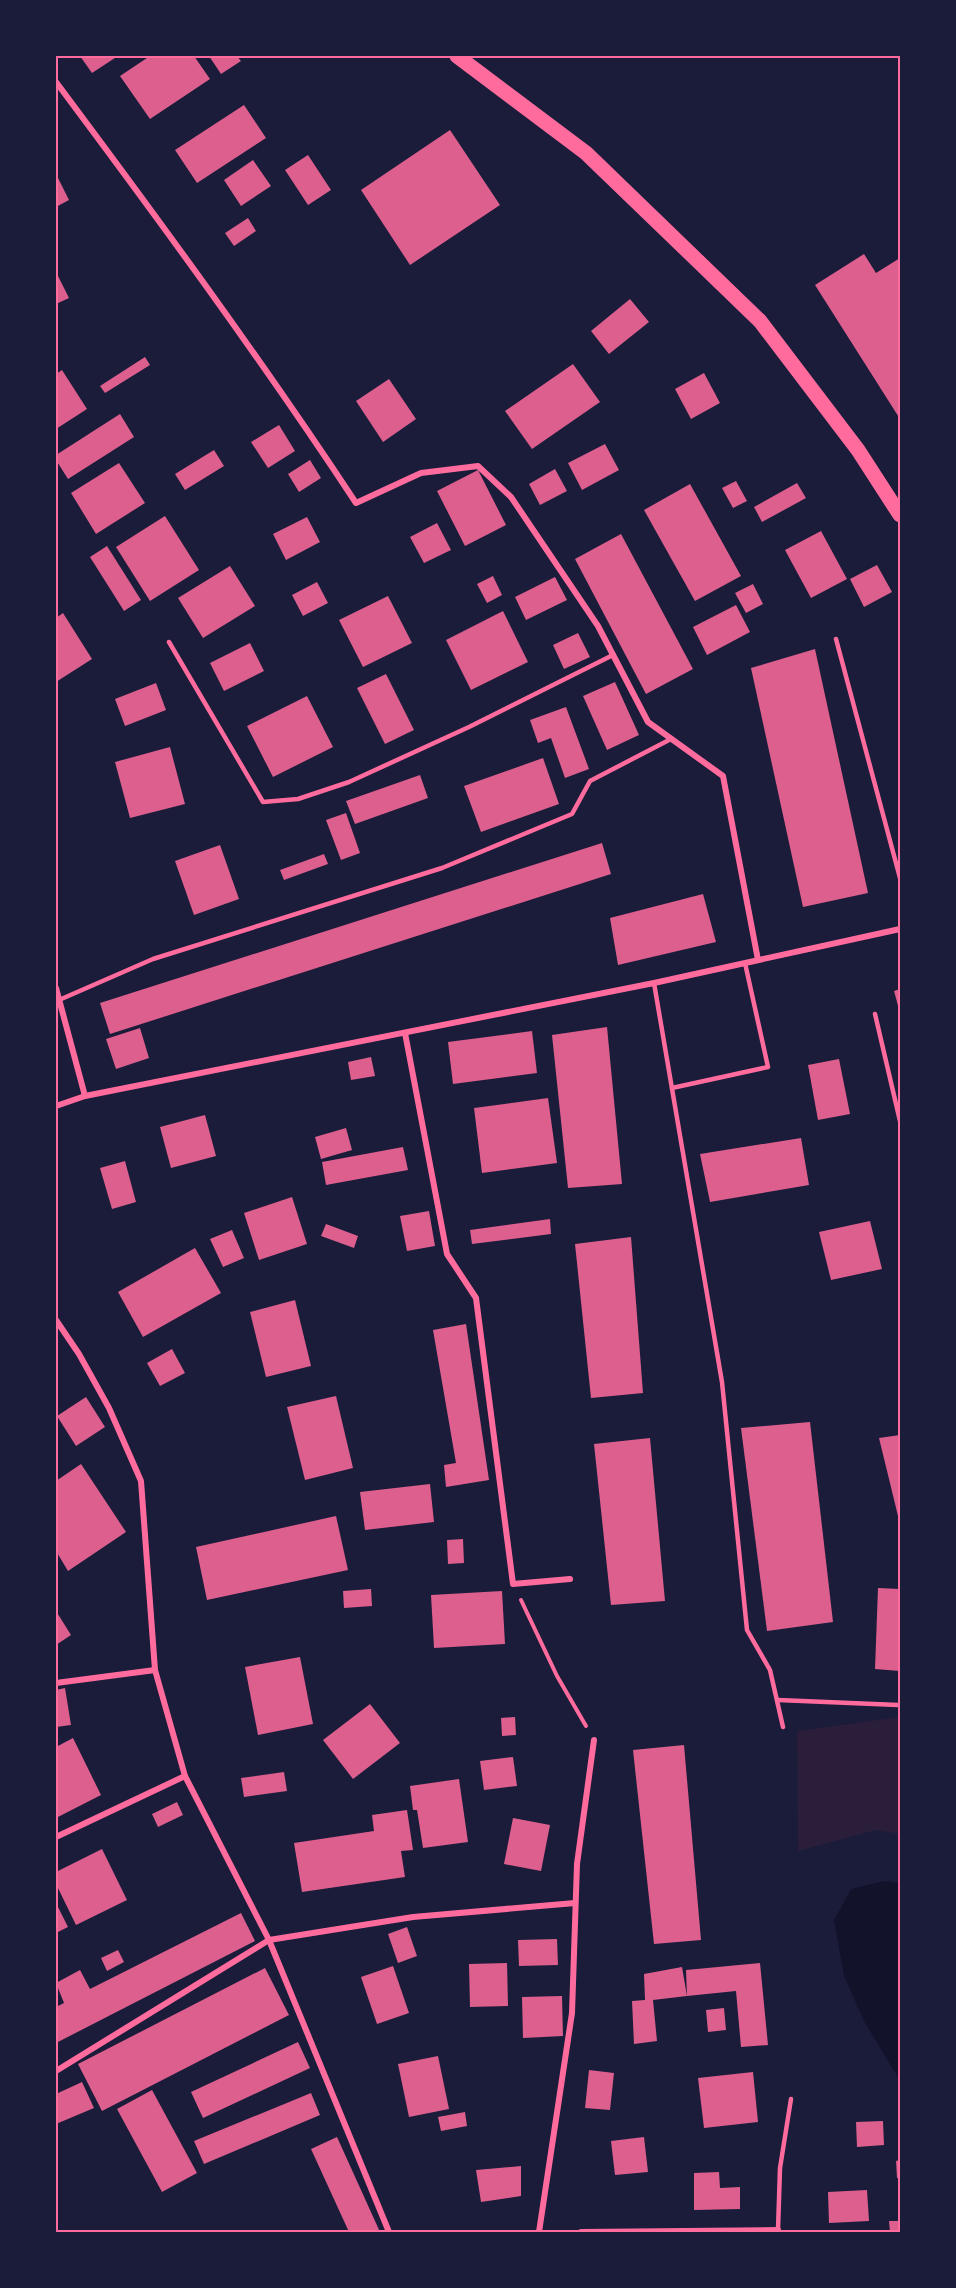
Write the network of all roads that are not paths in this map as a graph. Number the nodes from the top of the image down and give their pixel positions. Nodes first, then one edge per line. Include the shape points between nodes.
1 (457, 56) edge
2 (56, 82) edge
3 (900, 514) edge
4 (836, 639) dead end
5 (169, 642) dead end
6 (613, 655) junction
7 (671, 739) junction
8 (900, 878) edge
9 (900, 929) edge
10 (758, 960) junction
11 (745, 963) junction
12 (654, 983) junction
13 (56, 988) edge
14 (59, 1000) junction
15 (875, 1014) dead end
16 (405, 1034) junction
17 (672, 1088) junction
18 (85, 1096) junction
19 (56, 1106) edge
20 (900, 1121) edge
21 (56, 1320) edge
22 (570, 1579) dead end
23 (155, 1670) junction
24 (56, 1683) edge
25 (778, 1700) junction
26 (898, 1704) dead end
27 (783, 1727) dead end
28 (594, 1740) road end
29 (185, 1776) junction
30 (56, 1837) edge
31 (575, 1903) junction
32 (269, 1940) junction
33 (56, 2071) edge
34 (791, 2099) dead end
35 (778, 2230) joint
36 (389, 2232) edge
37 (539, 2232) edge
38 (581, 2232) edge

1 - 3 main road via 586,153 760,321 858,450
2 - 6 street via 206,285 356,502 421,473 477,466 511,498 598,626
4 - 8 lane
5 - 6 lane via 263,802 298,800 349,782
6 - 7 street via 648,722
7 - 10 street via 723,776
7 - 14 lane via 590,781 572,814 442,868 153,959
9 - 10 street
10 - 11 street
11 - 12 street
11 - 17 lane via 768,1067
12 - 16 street
12 - 17 lane
13 - 14 street
14 - 18 street
15 - 20 lane
16 - 18 street
16 - 22 street via 447,1254 476,1298 513,1584
17 - 25 lane via 722,1382 747,1630 770,1670
18 - 19 street
21 - 23 street via 109,1408 141,1481
23 - 24 street
23 - 29 street
25 - 26 lane
25 - 27 lane
28 - 31 street
29 - 30 street
29 - 32 street
31 - 32 street via 413,1917
31 - 37 street via 572,2013
32 - 33 street
32 - 36 street
34 - 35 lane via 780,2168
35 - 38 street

